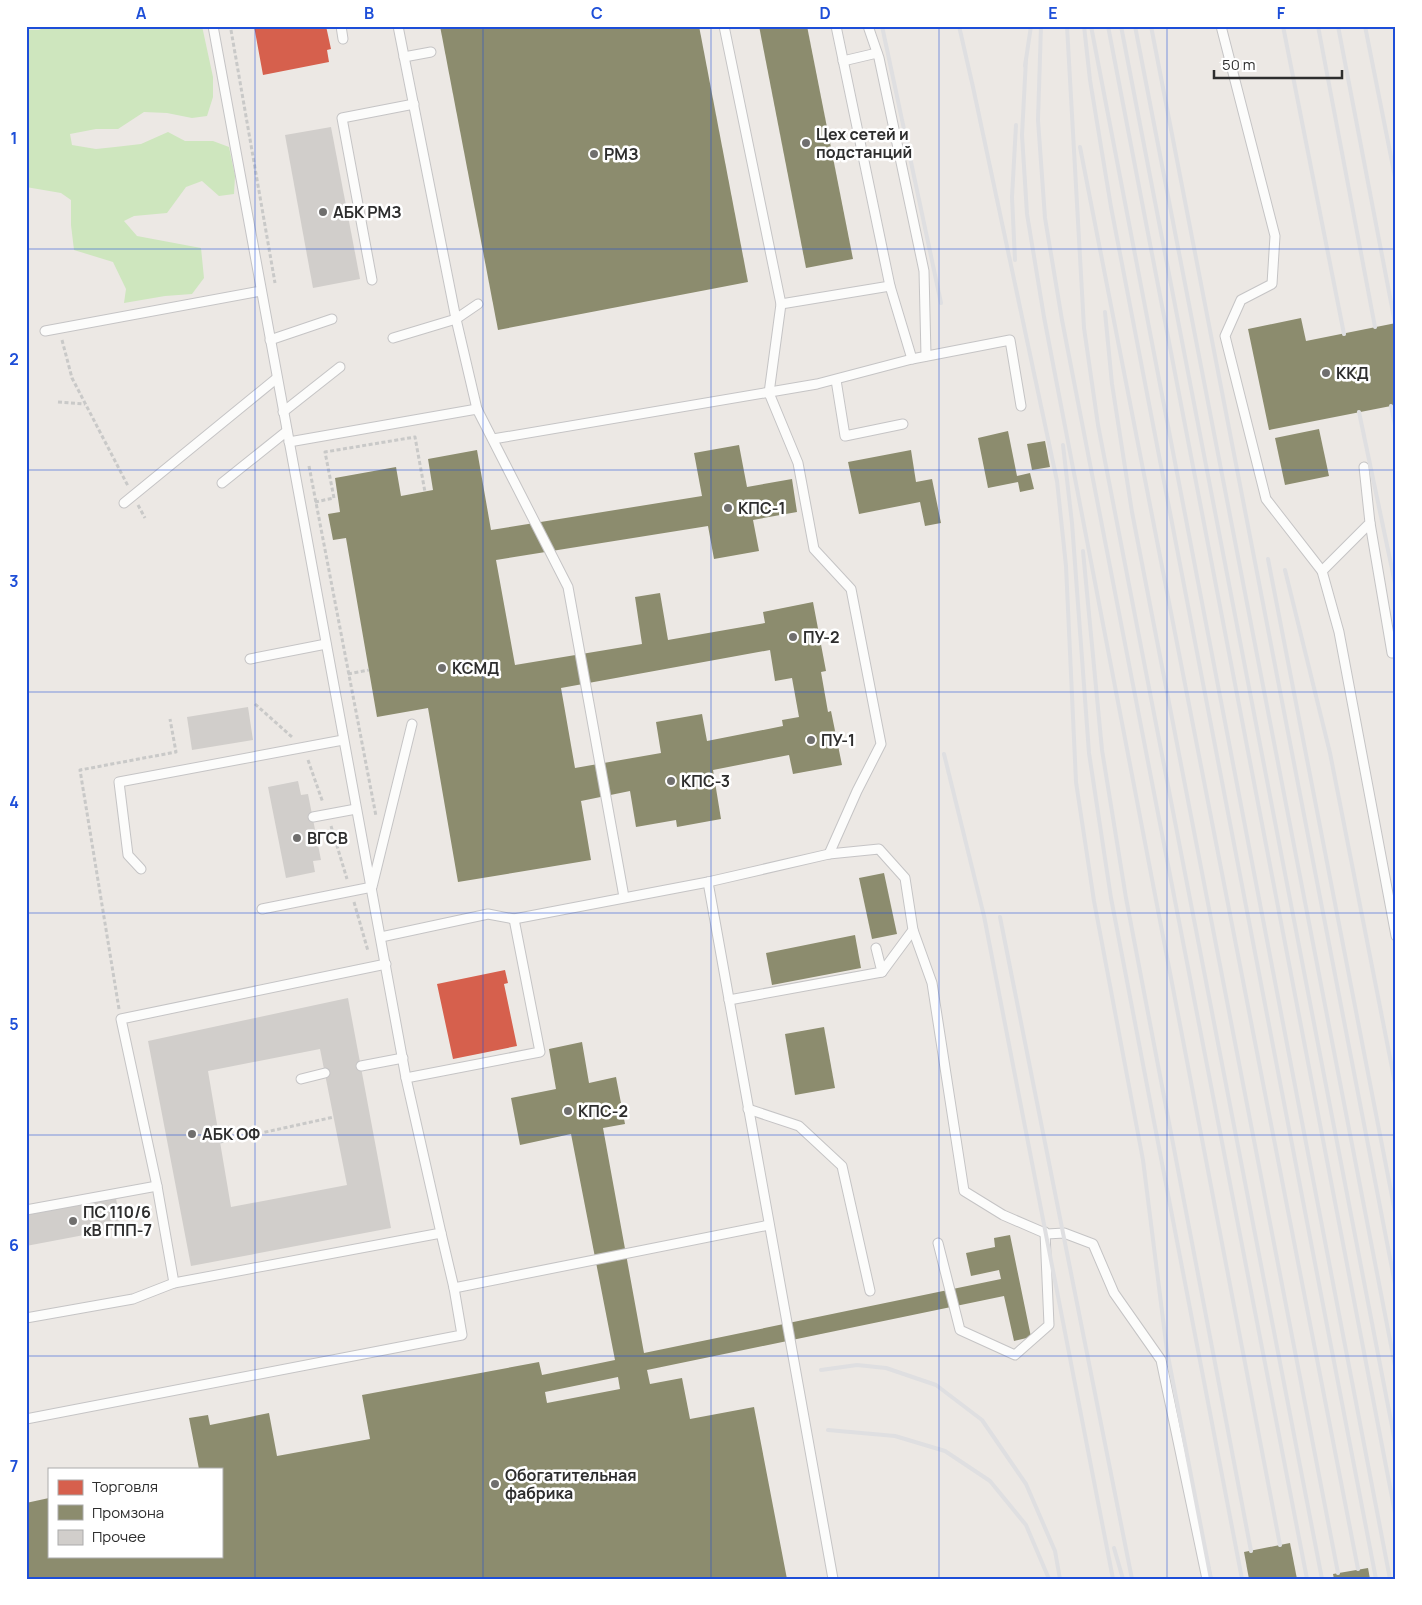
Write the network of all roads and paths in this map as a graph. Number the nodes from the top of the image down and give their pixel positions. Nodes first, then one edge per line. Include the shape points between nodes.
1 (213, 26) edge
2 (341, 26) edge
3 (398, 26) edge
4 (724, 26) edge
5 (836, 26) edge
6 (868, 26) edge
7 (1221, 26) edge
8 (343, 39) dead end
9 (431, 52) dead end
10 (877, 52) junction
11 (404, 57) junction
12 (842, 61) junction
13 (414, 104) junction
14 (372, 280) dead end
15 (890, 286) junction
16 (261, 291) junction
17 (478, 304) dead end
18 (781, 304) junction
19 (332, 319) dead end
20 (456, 319) junction
21 (59, 328) junction
22 (44, 331) dead end
23 (393, 338) dead end
24 (270, 340) junction
25 (926, 356) junction
26 (912, 358) junction
27 (340, 367) dead end
28 (277, 378) junction
29 (836, 380) junction
30 (769, 393) junction
31 (58, 402) dead end
32 (85, 404) junction
33 (1021, 406) dead end
34 (477, 409) junction
35 (283, 412) junction
36 (903, 424) dead end
37 (287, 431) junction
38 (493, 439) junction
39 (289, 442) junction
40 (1364, 467) dead end
41 (222, 483) dead end
42 (425, 492) dead end
43 (133, 496) junction
44 (315, 502) dead end
45 (124, 503) dead end
46 (145, 518) dead end
47 (1370, 522) junction
48 (1322, 572) junction
49 (326, 644) junction
50 (1392, 653) dead end
51 (250, 659) dead end
52 (369, 670) dead end
53 (348, 674) dead end
54 (412, 724) dead end
55 (343, 740) junction
56 (356, 809) junction
57 (313, 817) dead end
58 (829, 854) junction
59 (140, 869) dead end
60 (708, 882) junction
61 (372, 887) junction
62 (624, 897) junction
63 (262, 909) dead end
64 (514, 919) junction
65 (912, 930) junction
66 (1396, 936) edge
67 (381, 937) junction
68 (876, 948) dead end
69 (386, 964) junction
70 (882, 972) junction
71 (729, 1000) junction
72 (403, 1058) junction
73 (361, 1066) dead end
74 (325, 1073) dead end
75 (406, 1078) junction
76 (301, 1079) dead end
77 (748, 1109) junction
78 (334, 1117) dead end
79 (220, 1142) dead end
80 (157, 1186) junction
81 (26, 1210) edge
82 (769, 1225) junction
83 (1045, 1232) junction
84 (441, 1233) junction
85 (938, 1243) dead end
86 (174, 1283) junction
87 (454, 1288) junction
88 (870, 1291) dead end
89 (26, 1318) edge
90 (26, 1419) edge
91 (833, 1579) edge
92 (1206, 1579) edge

1 - 16 lane
2 - 8 lane
3 - 11 lane
4 - 18 lane
5 - 12 lane
6 - 10 lane
7 - 48 lane via 1275,236 1272,284 1241,300 1225,336 1266,499
9 - 11 lane
10 - 12 lane
10 - 25 lane via 924,271
11 - 13 lane
12 - 15 lane
13 - 14 lane via 342,118
13 - 20 lane
15 - 18 lane
15 - 26 lane
16 - 21 lane
16 - 24 lane
17 - 20 lane
18 - 30 lane
19 - 24 lane
20 - 23 lane
20 - 34 lane
21 - 22 lane
21 - 32 path via 72,378
24 - 28 lane
25 - 26 lane
25 - 33 lane via 1010,340
26 - 29 lane
27 - 35 lane
28 - 35 lane
28 - 43 lane
29 - 30 lane
29 - 36 lane via 845,436
30 - 38 lane
30 - 58 lane via 798,463 814,548 851,589 881,744
31 - 32 path
32 - 43 path
34 - 38 lane
34 - 39 lane
35 - 37 lane
37 - 39 lane
37 - 41 lane
38 - 62 lane via 568,587
39 - 49 lane
40 - 47 lane
42 - 44 path via 415,437 326,452 334,498
43 - 45 lane
43 - 46 path
47 - 48 lane
47 - 50 lane
48 - 66 lane via 1339,632
49 - 51 lane
49 - 55 lane
52 - 53 path
54 - 61 lane
55 - 56 lane
55 - 59 lane via 119,782 128,855
56 - 57 lane
56 - 61 lane
58 - 60 lane
58 - 65 lane via 880,849 906,878
60 - 62 lane
60 - 71 lane
61 - 63 lane
61 - 67 lane
62 - 64 lane
64 - 67 lane via 488,914
64 - 75 lane via 540,1052
65 - 70 lane
65 - 83 lane via 932,983 964,1191 1003,1215
67 - 69 lane
68 - 70 lane
69 - 72 lane
69 - 80 lane via 121,1019
70 - 71 lane
71 - 77 lane
72 - 73 lane
72 - 75 lane
74 - 76 lane
75 - 84 lane
77 - 82 lane
77 - 88 lane via 799,1126 842,1166
78 - 79 path
80 - 81 lane
80 - 86 lane
82 - 87 lane
82 - 91 lane
83 - 85 lane via 1049,1326 1015,1355 960,1330
83 - 92 lane via 1064,1233 1093,1244 1114,1293 1161,1360
84 - 86 lane
84 - 87 lane
86 - 89 lane via 133,1299
87 - 90 lane via 462,1335

